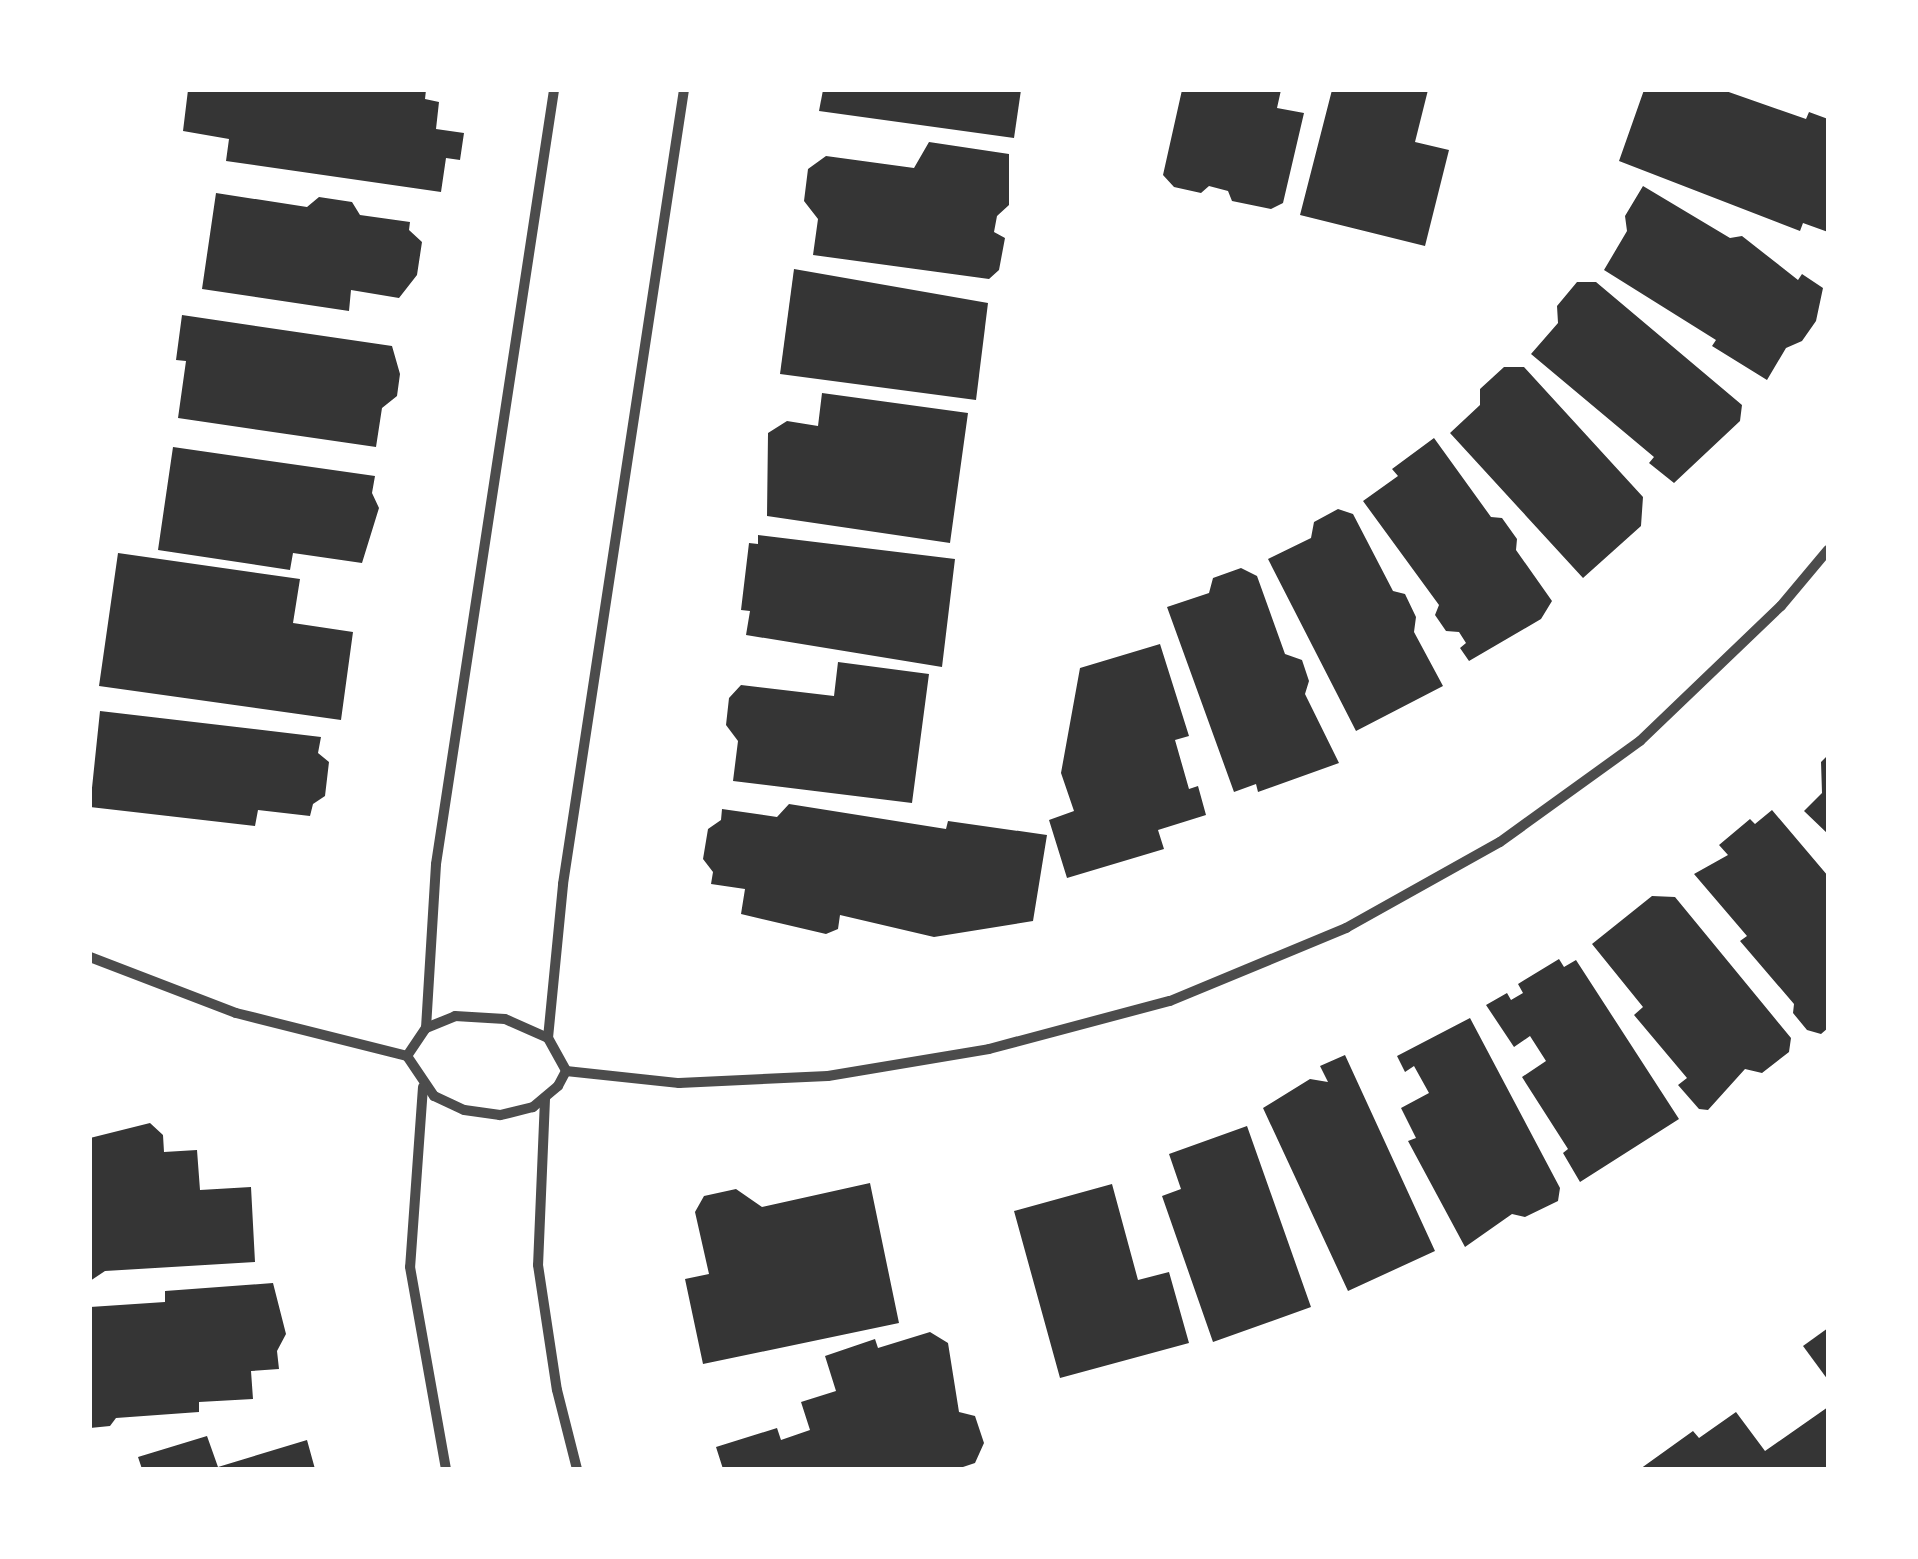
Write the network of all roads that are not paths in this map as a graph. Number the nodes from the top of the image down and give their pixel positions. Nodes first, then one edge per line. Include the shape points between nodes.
1 (554, 90) edge
2 (684, 90) edge
3 (1828, 550) edge
4 (90, 957) edge
5 (426, 1028) junction
6 (548, 1038) junction
7 (407, 1056) junction
8 (566, 1071) junction
9 (423, 1087) junction
10 (545, 1099) junction
11 (446, 1469) edge
12 (577, 1469) edge

1 - 5 street via 436,864
2 - 6 street via 562,884
3 - 8 street via 1782,606 1640,741 1500,842 1346,928 1170,1002 988,1049 828,1076 679,1083
4 - 7 street via 236,1013
5 - 6 street via 454,1016 488,1016
5 - 7 street
6 - 8 street
7 - 9 street
8 - 10 street
9 - 10 street via 446,1104 481,1114 518,1113
9 - 11 street via 410,1267
10 - 12 street via 538,1265

